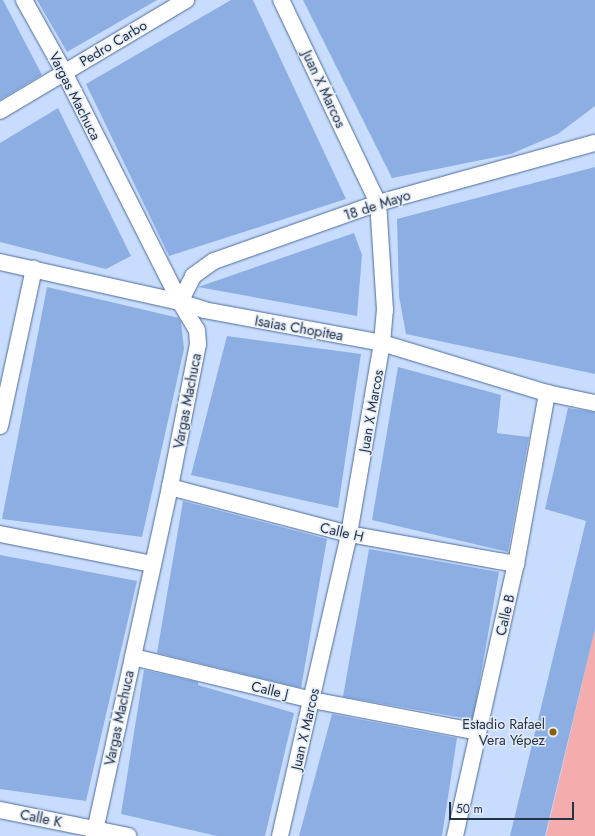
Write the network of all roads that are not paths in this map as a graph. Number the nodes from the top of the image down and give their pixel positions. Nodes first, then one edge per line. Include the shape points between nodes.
1 (24, 0) edge
2 (186, 0) edge
3 (282, 0) edge
4 (64, 72) junction
5 (0, 111) edge
6 (595, 143) edge
7 (378, 202) junction
8 (0, 262) edge
9 (34, 269) junction
10 (180, 302) junction
11 (382, 344) junction
12 (547, 393) junction
13 (595, 403) edge
14 (0, 426) edge
15 (170, 487) junction
16 (0, 534) edge
17 (349, 534) junction
18 (153, 564) junction
19 (516, 564) junction
20 (133, 657) junction
21 (312, 700) junction
22 (478, 732) junction
23 (0, 810) edge
24 (94, 832) edge
25 (128, 836) edge
26 (280, 836) edge
27 (455, 836) edge

1 - 4 street, Vargas Machuca
2 - 4 street, Pedro Carbo
3 - 7 street, Juan X Marcos
4 - 5 street, Pedro Carbo
4 - 10 street, Vargas Machuca
6 - 7 street, 18 de Mayo
7 - 10 street, 18 de Mayo via 214,261 193,276
7 - 11 street, Juan X Marcos via 385,310
8 - 9 street, Isaias Chopitea
9 - 10 street, Isaias Chopitea
9 - 14 street
10 - 11 street, Isaias Chopitea via 204,310
10 - 15 street, Vargas Machuca via 197,330 198,344
11 - 12 street, Isaias Chopitea
11 - 17 street, Juan X Marcos
12 - 13 street, Isaias Chopitea
12 - 19 street, Calle B
15 - 17 street, Calle H
15 - 18 street, Vargas Machuca
16 - 18 street
17 - 19 street, Calle H
17 - 21 street, Juan X Marcos
18 - 20 street, Vargas Machuca
19 - 22 street, Calle B
20 - 21 street, Calle J
20 - 24 street, Vargas Machuca
21 - 22 street, Calle J
21 - 26 street, Juan X Marcos
22 - 27 street, Calle B
23 - 24 street, Calle K
24 - 25 street, Calle K

